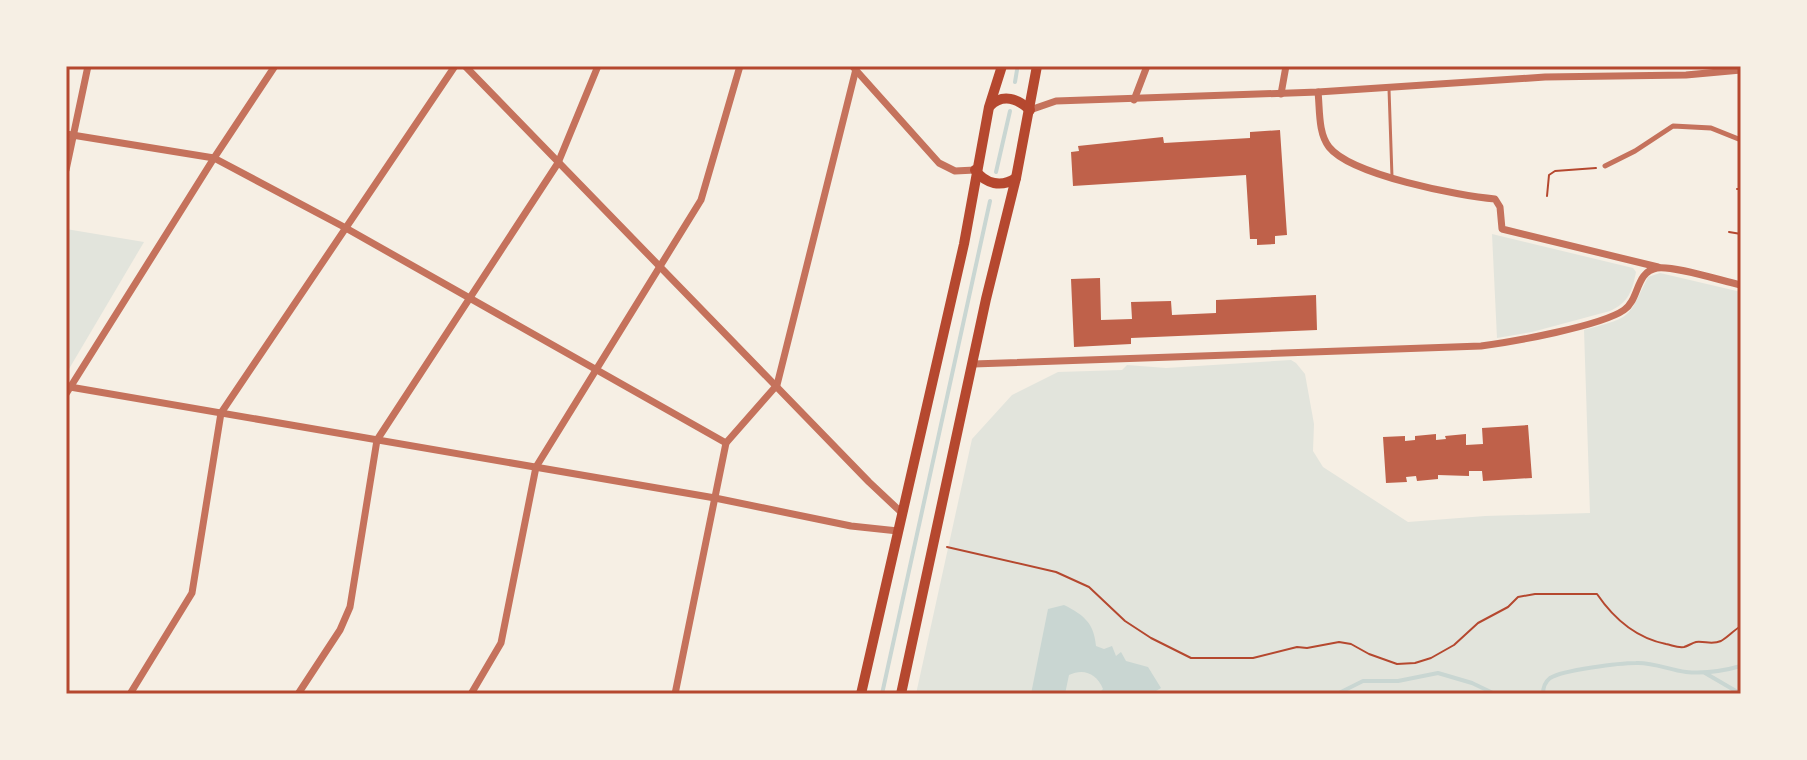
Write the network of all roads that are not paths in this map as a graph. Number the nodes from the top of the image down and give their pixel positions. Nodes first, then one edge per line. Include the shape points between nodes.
1 (88, 66) edge
2 (275, 66) edge
3 (455, 66) edge
4 (465, 66) edge
5 (598, 66) edge
6 (740, 66) edge
7 (1002, 66) edge
8 (1037, 66) edge
9 (1147, 66) edge
10 (1286, 66) edge
11 (1546, 66) edge
12 (854, 68) edge
13 (1685, 70) edge
14 (1741, 70) edge
15 (1545, 77) junction
16 (1389, 89) junction
17 (1318, 92) junction
18 (1281, 94) junction
19 (1134, 100) junction
20 (989, 107) junction
21 (1030, 110) junction
22 (70, 134) edge
23 (1741, 140) edge
24 (214, 158) junction
25 (558, 163) junction
26 (1605, 166) road end
27 (66, 170) edge
28 (975, 170) junction
29 (1392, 177) junction
30 (1016, 178) junction
31 (344, 227) junction
32 (1643, 265) junction
33 (1661, 267) junction
34 (659, 268) junction
35 (1640, 281) junction
36 (1741, 285) edge
37 (471, 299) junction
38 (973, 364) junction
39 (596, 369) junction
40 (777, 385) junction
41 (68, 391) edge
42 (221, 413) junction
43 (377, 440) junction
44 (726, 443) junction
45 (536, 467) junction
46 (715, 498) junction
47 (902, 513) junction
48 (898, 531) junction
49 (130, 694) edge
50 (298, 694) edge
51 (471, 694) edge
52 (675, 694) edge
53 (861, 694) edge
54 (901, 694) edge

1 - 22 street
2 - 24 street
3 - 31 street
4 - 25 street
5 - 25 street
6 - 34 street via 701,200
7 - 20 main road
8 - 21 main road
9 - 19 street
10 - 18 street
11 - 15 street
12 - 28 street via 939,163 955,171
12 - 40 street
13 - 14 street
13 - 15 street
15 - 16 street
16 - 17 street
16 - 29 lane
17 - 18 street
17 - 29 street via 1323,138 1329,147 1348,162
18 - 19 street
19 - 21 street via 1056,101
20 - 21 main road via 1010,98
20 - 28 main road
21 - 30 main road
22 - 24 street
22 - 27 street
23 - 26 street via 1711,128 1673,126
24 - 31 street
24 - 41 street
25 - 34 street
25 - 37 street
28 - 30 main road via 999,184
28 - 47 main road via 964,244
29 - 32 street via 1495,199 1502,229
30 - 38 main road
31 - 37 street
31 - 42 street
32 - 33 street
32 - 35 street
33 - 35 street
33 - 36 street
34 - 39 street
34 - 40 street
35 - 38 street via 1632,303 1616,314 1507,343
37 - 39 street
37 - 43 street
38 - 54 main road
39 - 44 street
39 - 45 street
40 - 44 street
40 - 47 street
41 - 42 street
42 - 43 street
42 - 49 street via 192,593
43 - 45 street
43 - 50 street via 350,607
44 - 46 street
45 - 46 street
45 - 51 street via 501,643
46 - 48 street
46 - 52 street
47 - 48 main road
48 - 53 main road

